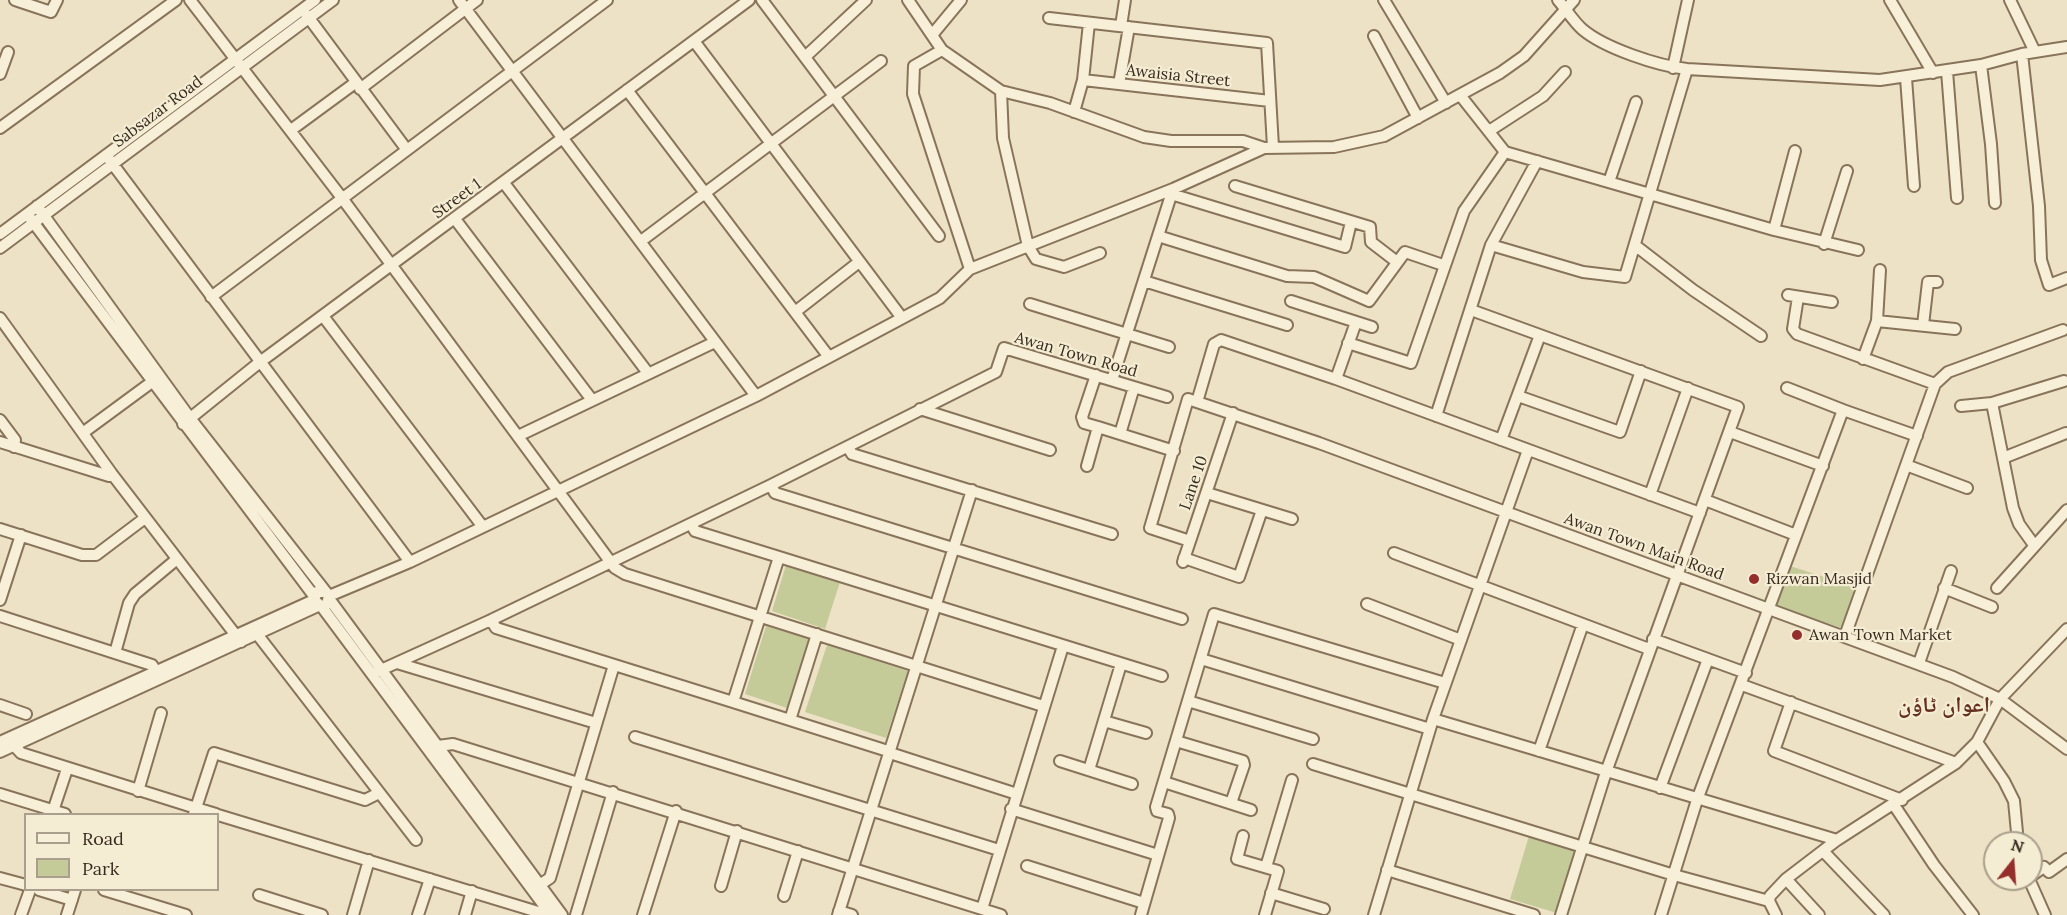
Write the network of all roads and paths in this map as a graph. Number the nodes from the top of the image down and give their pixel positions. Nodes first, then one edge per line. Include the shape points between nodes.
1 (15, 0) edge
2 (57, 0) edge
3 (176, 0) edge
4 (190, 0) edge
5 (315, 0) edge
6 (333, 0) edge
7 (477, 0) edge
8 (607, 0) edge
9 (749, 0) edge
10 (762, 0) edge
11 (866, 0) edge
12 (908, 0) edge
13 (961, 0) edge
14 (1125, 0) edge
15 (1384, 0) edge
16 (1558, 0) edge
17 (1574, 0) edge
18 (1688, 0) edge
19 (1890, 0) edge
20 (2010, 0) edge
21 (463, 4) edge
22 (1566, 9) junction
23 (305, 14) junction
24 (1048, 18) dead end
25 (1089, 23) junction
26 (1125, 27) junction
27 (932, 35) junction
28 (1374, 36) dead end
29 (694, 41) junction
30 (2067, 46) edge
31 (942, 50) junction
32 (8, 52) dead end
33 (2035, 52) junction
34 (2022, 54) junction
35 (805, 57) junction
36 (881, 61) dead end
37 (240, 63) junction
38 (1981, 65) junction
39 (1673, 68) junction
40 (1687, 69) junction
41 (1947, 71) junction
42 (513, 72) junction
43 (1565, 72) dead end
44 (1933, 73) junction
45 (0, 74) edge
46 (1906, 78) junction
47 (1083, 80) junction
48 (1119, 84) junction
49 (358, 86) junction
50 (627, 90) junction
51 (1001, 91) junction
52 (1460, 95) junction
53 (834, 96) junction
54 (1270, 101) junction
55 (1636, 102) dead end
56 (1446, 103) junction
57 (1074, 112) junction
58 (1418, 117) junction
59 (0, 128) edge
60 (291, 130) junction
61 (1489, 131) junction
62 (561, 139) junction
63 (770, 144) junction
64 (1268, 147) junction
65 (407, 150) junction
66 (1795, 151) dead end
67 (1505, 152) junction
68 (105, 155) junction
69 (1537, 161) junction
70 (113, 165) junction
71 (1847, 171) dead end
72 (1609, 182) junction
73 (504, 183) junction
74 (1235, 186) dead end
75 (1914, 186) dead end
76 (704, 192) junction
77 (1172, 192) junction
78 (1651, 194) junction
79 (342, 198) junction
80 (1957, 198) dead end
81 (1995, 203) dead end
82 (40, 211) junction
83 (30, 219) junction
84 (455, 219) junction
85 (1352, 222) junction
86 (1773, 230) junction
87 (0, 234) edge
88 (939, 236) dead end
89 (1158, 236) junction
90 (640, 241) junction
91 (1824, 244) junction
92 (1491, 245) junction
93 (1028, 246) junction
94 (1636, 246) junction
95 (0, 248) edge
96 (1858, 250) dead end
97 (1100, 253) dead end
98 (859, 262) junction
99 (1397, 262) junction
100 (392, 265) junction
101 (1443, 265) junction
102 (970, 269) junction
103 (1880, 270) dead end
104 (2067, 278) edge
105 (1144, 280) junction
106 (1937, 282) dead end
107 (211, 297) junction
108 (1291, 301) dead end
109 (1832, 302) dead end
110 (1030, 304) dead end
111 (1471, 310) junction
112 (795, 312) junction
113 (323, 316) junction
114 (0, 318) edge
115 (902, 318) junction
116 (1877, 321) junction
117 (1356, 322) junction
118 (1287, 325) dead end
119 (1923, 325) junction
120 (1372, 327) dead end
121 (1955, 329) dead end
122 (2063, 330) dead end
123 (1127, 334) junction
124 (1540, 335) junction
125 (1761, 336) dead end
126 (715, 342) junction
127 (1348, 343) junction
128 (1169, 348) dead end
129 (829, 357) junction
130 (1863, 358) junction
131 (260, 362) junction
132 (1641, 371) junction
133 (648, 373) junction
134 (1096, 375) junction
135 (156, 379) junction
136 (1112, 380) junction
137 (1336, 380) junction
138 (2064, 381) dead end
139 (1935, 384) junction
140 (1134, 387) junction
141 (1688, 388) junction
142 (1787, 388) dead end
143 (756, 396) junction
144 (1518, 396) junction
145 (1167, 397) dead end
146 (592, 400) junction
147 (1197, 402) junction
148 (1992, 403) junction
149 (1961, 406) dead end
150 (920, 409) junction
151 (1844, 410) junction
152 (1233, 413) junction
153 (1436, 416) junction
154 (0, 420) edge
155 (187, 421) junction
156 (1098, 427) junction
157 (84, 432) junction
158 (1730, 432) junction
159 (1120, 434) junction
160 (2067, 434) edge
161 (518, 436) junction
162 (1917, 436) junction
163 (1501, 440) junction
164 (0, 442) edge
165 (14, 447) junction
166 (848, 447) junction
167 (1050, 450) dead end
168 (1528, 450) junction
169 (1174, 451) junction
170 (2003, 458) junction
171 (1906, 465) junction
172 (1087, 466) dead end
173 (1823, 466) junction
174 (112, 474) junction
175 (771, 485) junction
176 (1967, 488) dead end
177 (972, 490) junction
178 (558, 492) junction
179 (1207, 493) junction
180 (1650, 495) junction
181 (1705, 500) junction
182 (1262, 510) junction
183 (2067, 510) edge
184 (1507, 512) junction
185 (1700, 513) junction
186 (145, 518) junction
187 (1292, 519) dead end
188 (691, 524) junction
189 (483, 527) junction
190 (0, 529) edge
191 (1112, 534) dead end
192 (21, 535) junction
193 (1796, 535) junction
194 (1190, 541) junction
195 (2034, 545) junction
196 (954, 549) junction
197 (1394, 553) dead end
198 (779, 557) junction
199 (177, 559) junction
200 (410, 562) junction
201 (611, 562) junction
202 (1951, 571) dead end
203 (1675, 575) junction
204 (1480, 585) junction
205 (1944, 588) junction
206 (1997, 588) dead end
207 (322, 599) junction
208 (0, 600) edge
209 (1367, 604) dead end
210 (936, 607) junction
211 (1992, 607) dead end
212 (1769, 609) junction
213 (0, 616) edge
214 (761, 616) junction
215 (1182, 619) dead end
216 (491, 620) junction
217 (1583, 624) junction
218 (2067, 629) edge
219 (257, 634) junction
220 (817, 634) junction
221 (1845, 636) junction
222 (239, 638) junction
223 (1461, 640) junction
224 (1651, 644) junction
225 (1063, 646) junction
226 (115, 653) junction
227 (1201, 659) junction
228 (1708, 659) junction
229 (397, 663) junction
230 (1919, 663) junction
231 (1121, 664) junction
232 (615, 665) junction
233 (916, 666) junction
234 (377, 672) junction
235 (1746, 673) junction
236 (158, 674) junction
237 (1162, 676) dead end
238 (1445, 684) junction
239 (1742, 685) junction
240 (2000, 699) junction
241 (1188, 701) junction
242 (733, 702) junction
243 (1791, 702) junction
244 (0, 705) edge
245 (1043, 706) junction
246 (161, 713) dead end
247 (26, 714) dead end
248 (790, 720) junction
249 (1104, 721) junction
250 (596, 723) junction
251 (1431, 724) junction
252 (1146, 733) dead end
253 (634, 736) dead end
254 (1313, 739) dead end
255 (1176, 741) junction
256 (7, 742) edge
257 (1977, 742) junction
258 (2067, 748) edge
259 (434, 749) junction
260 (1539, 751) junction
261 (0, 752) edge
262 (890, 753) junction
263 (1060, 761) dead end
264 (1956, 763) junction
265 (1313, 764) dead end
266 (67, 769) junction
267 (1089, 770) junction
268 (1606, 772) junction
269 (1292, 780) dead end
270 (579, 781) junction
271 (1164, 782) junction
272 (1132, 784) dead end
273 (1660, 788) junction
274 (138, 791) junction
275 (613, 792) junction
276 (379, 793) junction
277 (0, 794) edge
278 (1017, 794) junction
279 (1409, 794) junction
280 (1697, 800) junction
281 (1898, 802) junction
282 (1231, 803) junction
283 (1011, 809) junction
284 (872, 810) junction
285 (1251, 810) dead end
286 (675, 811) junction
287 (52, 812) edge
288 (195, 812) edge
289 (219, 816) edge
290 (737, 831) junction
291 (2017, 831) edge
292 (1243, 836) dead end
293 (417, 840) dead end
294 (1837, 840) junction
295 (1582, 847) junction
296 (999, 850) junction
297 (798, 851) junction
298 (1822, 851) junction
299 (1158, 855) junction
300 (2067, 859) edge
301 (369, 860) junction
302 (1027, 867) dead end
303 (1266, 867) junction
304 (855, 868) junction
305 (2043, 868) edge
306 (1387, 870) junction
307 (1674, 875) junction
308 (0, 878) edge
309 (430, 879) junction
310 (1786, 879) junction
311 (24, 884) edge
312 (721, 886) dead end
313 (537, 887) junction
314 (30, 891) edge
315 (46, 891) edge
316 (107, 891) edge
317 (472, 891) junction
318 (2035, 891) edge
319 (1271, 893) junction
320 (73, 895) edge
321 (259, 895) dead end
322 (784, 896) dead end
323 (1769, 901) junction
324 (1144, 903) junction
325 (982, 909) junction
326 (1324, 909) dead end
327 (526, 912) edge
328 (839, 913) edge
329 (21, 915) edge
330 (67, 915) edge
331 (186, 915) edge
332 (322, 915) edge
333 (353, 915) edge
334 (418, 915) edge
335 (465, 915) edge
336 (550, 915) edge
337 (562, 915) edge
338 (576, 915) edge
339 (643, 915) edge
340 (852, 915) edge
341 (1001, 915) edge
342 (1141, 915) edge
343 (1265, 915) edge
344 (1374, 915) edge
345 (1534, 915) edge
346 (1561, 915) edge
347 (1661, 915) edge
348 (1776, 915) edge
349 (1819, 915) edge
350 (1884, 915) edge
351 (1973, 915) edge
352 (2045, 915) edge

1 - 2 street via 51,12
3 - 59 street
4 - 37 street
5 - 23 street
6 - 23 street
7 - 21 street
8 - 42 street
9 - 29 street, Street 1
10 - 35 street
11 - 35 street
12 - 27 street
13 - 27 street
14 - 26 street
15 - 56 street
16 - 22 street
17 - 22 street
18 - 39 street
19 - 44 street
20 - 33 street
21 - 42 street
21 - 49 street
22 - 39 street via 1583,29 1618,49
22 - 52 street via 1524,56
23 - 37 street
23 - 49 street
24 - 25 street
25 - 26 street
25 - 47 street
26 - 48 street
26 - 54 street via 1267,43
27 - 31 street
28 - 58 street
29 - 50 street, Street 1
29 - 63 street
30 - 33 street
31 - 51 street
31 - 102 street via 914,66 913,94
32 - 45 street
33 - 34 street
34 - 38 street
34 - 104 street via 2041,260 2049,285
35 - 53 street
36 - 53 street
37 - 60 street
37 - 68 street
37 - 70 street, Sabsazar Road
38 - 41 street
38 - 81 street
39 - 40 street
40 - 46 street via 1880,80
40 - 78 street
41 - 44 street
41 - 80 street
42 - 62 street
42 - 65 street
43 - 61 street via 1542,96
44 - 46 street
46 - 75 street
47 - 48 street, Awaisia Street
47 - 57 street
48 - 54 street, Awaisia Street
49 - 60 street
49 - 65 street
50 - 62 street, Street 1
50 - 76 street
51 - 57 street
51 - 93 street via 1003,138
52 - 56 street
52 - 61 street
53 - 63 street
53 - 88 street
54 - 64 street
55 - 72 street
56 - 58 street
57 - 64 street via 1144,137 1243,141
58 - 64 street via 1384,136 1334,147
60 - 79 street
61 - 67 street
62 - 73 street, Street 1
62 - 90 street
63 - 76 street
63 - 98 street
64 - 77 street
65 - 79 street
66 - 86 street
67 - 69 street
67 - 101 street via 1464,211
68 - 70 street
68 - 82 street
69 - 72 street
69 - 92 street
70 - 82 street, Sabsazar Road
70 - 107 street
71 - 91 street
72 - 78 street
73 - 84 street, Street 1
73 - 133 street
74 - 85 street
76 - 90 street
76 - 112 street
77 - 85 street via 1345,247
77 - 89 street
77 - 93 street
78 - 86 street
78 - 94 street
79 - 100 street
79 - 107 street
82 - 83 street
82 - 135 street
83 - 87 street
83 - 95 street
83 - 135 street
84 - 100 street, Street 1
84 - 146 street
85 - 99 street via 1371,227 1371,242
86 - 91 street
89 - 99 street via 1287,276 1314,277 1369,301
89 - 105 street
90 - 126 street
91 - 96 street
92 - 94 street via 1583,272 1621,278 1627,274
92 - 111 street
93 - 97 street via 1036,259 1064,267
93 - 102 street
94 - 125 street
98 - 112 street
98 - 115 street
99 - 101 street via 1405,252
100 - 113 street, Street 1
100 - 161 street
101 - 127 street via 1411,363
102 - 115 street via 940,298
103 - 116 street
105 - 118 street
105 - 123 street
106 - 119 street via 1928,282
107 - 131 street
108 - 117 street
109 - 130 street via 1793,296 1794,332
110 - 123 street
111 - 124 street
111 - 153 street
112 - 129 street
113 - 131 street, Street 1
113 - 189 street
114 - 157 street
115 - 129 street
116 - 119 street
116 - 130 street
117 - 120 street
117 - 127 street
119 - 121 street
122 - 139 street via 1948,372
123 - 128 street
123 - 136 street
124 - 132 street
124 - 144 street
126 - 133 street
126 - 143 street
127 - 137 street
129 - 143 street
130 - 139 street
131 - 155 street, Street 1
131 - 200 street
132 - 141 street
132 - 144 street via 1620,432
133 - 146 street
134 - 136 street, Awan Town Road
134 - 150 street, Awan Town Road via 1004,348 996,372
134 - 156 street via 1082,417 1084,423
135 - 155 street
135 - 157 street
136 - 140 street, Awan Town Road
137 - 147 street via 1217,341
137 - 153 street
138 - 148 street
139 - 162 street
140 - 145 street, Awan Town Road
140 - 159 street
141 - 158 street via 1738,407
141 - 180 street
142 - 151 street
143 - 178 street
144 - 163 street
146 - 161 street
147 - 152 street, Awan Town Main Road
147 - 169 street via 1188,399
148 - 149 street
148 - 170 street
150 - 166 street
150 - 167 street
151 - 162 street
151 - 173 street
152 - 179 street, Lane 10
152 - 184 street, Awan Town Main Road
153 - 163 street
154 - 165 street via 15,440
155 - 207 street
156 - 159 street
156 - 172 street
157 - 174 street
158 - 173 street
158 - 181 street
159 - 169 street
160 - 170 street
161 - 178 street
162 - 171 street
163 - 168 street
164 - 165 street
165 - 174 street
166 - 175 street
166 - 177 street via 852,454
168 - 180 street
168 - 184 street
169 - 194 street via 1150,528
170 - 195 street via 2013,508
171 - 176 street
171 - 221 street
173 - 193 street
174 - 186 street
175 - 188 street
175 - 196 street via 775,493
177 - 191 street
177 - 196 street
178 - 189 street
178 - 201 street
179 - 182 street
179 - 194 street, Lane 10
180 - 185 street
181 - 185 street
181 - 193 street
182 - 187 street
182 - 194 street, Lane 10 via 1239,577 1183,560
183 - 195 street
184 - 203 street, Awan Town Main Road
184 - 204 street
185 - 203 street
186 - 192 street via 96,555 82,555
186 - 199 street
188 - 198 street via 695,531
188 - 201 street
189 - 200 street
190 - 192 street
192 - 208 street
193 - 212 street
195 - 206 street
196 - 210 street
196 - 215 street
197 - 204 street
198 - 210 street
198 - 214 street
199 - 222 street
199 - 226 street via 129,603
200 - 207 street
201 - 214 street via 625,574
201 - 216 street
202 - 205 street
203 - 212 street, Awan Town Main Road
203 - 224 street
204 - 217 street
204 - 223 street
205 - 211 street
205 - 230 street
207 - 219 street
207 - 222 street
207 - 234 street
209 - 223 street
210 - 225 street
210 - 233 street
212 - 221 street, Awan Town Main Road
212 - 235 street
213 - 226 street
214 - 220 street
214 - 242 street
216 - 229 street
216 - 232 street via 496,628
217 - 224 street
217 - 260 street
218 - 240 street
219 - 222 street
219 - 276 street
220 - 233 street
220 - 248 street
221 - 230 street, Awan Town Main Road
222 - 236 street
223 - 238 street
224 - 228 street
224 - 268 street
225 - 231 street
225 - 245 street
226 - 236 street via 152,664
227 - 238 street via 1211,618 1219,614
227 - 241 street
227 - 251 street
228 - 235 street
228 - 273 street
229 - 234 street
229 - 250 street
230 - 240 street, Awan Town Main Road
231 - 237 street
231 - 249 street
232 - 242 street
232 - 250 street
233 - 245 street
233 - 262 street
234 - 259 street
235 - 239 street
236 - 256 street
238 - 251 street
239 - 243 street
239 - 280 street
240 - 257 street
240 - 258 street, Awan Town Main Road
241 - 254 street
241 - 255 street
242 - 248 street
243 - 264 street
243 - 281 street via 1774,752
244 - 247 street
245 - 278 street
246 - 274 street
248 - 262 street
249 - 252 street
249 - 267 street
250 - 270 street
251 - 260 street
251 - 279 street
253 - 284 street
255 - 271 street
255 - 282 street via 1243,761
256 - 261 street
256 - 266 street via 21,753
257 - 264 street
257 - 291 street via 2014,801
259 - 270 street via 453,744
259 - 313 street
260 - 268 street
262 - 278 street
262 - 284 street
263 - 267 street
264 - 281 street
265 - 279 street
266 - 274 street
266 - 287 street
267 - 272 street
268 - 273 street
268 - 295 street
269 - 303 street
270 - 275 street
270 - 313 street via 550,878
271 - 282 street
271 - 299 street via 1156,810 1170,818
273 - 280 street
274 - 288 street
275 - 286 street
275 - 338 street
276 - 288 street via 365,800 214,753
276 - 293 street
277 - 287 street
278 - 283 street
279 - 295 street
279 - 306 street
280 - 294 street
280 - 307 street
281 - 294 street
281 - 351 street via 1934,865
282 - 285 street
283 - 296 street
283 - 299 street
284 - 296 street
284 - 304 street
286 - 290 street
286 - 339 street
289 - 301 street
290 - 297 street
290 - 312 street
292 - 303 street via 1236,858
294 - 298 street
295 - 307 street
295 - 346 street
296 - 325 street
297 - 304 street
297 - 322 street
298 - 310 street
298 - 350 street
299 - 324 street
300 - 305 street via 2049,872
301 - 309 street
301 - 333 street
302 - 324 street
303 - 319 street via 1278,871
304 - 325 street
304 - 328 street
306 - 344 street
306 - 345 street
307 - 323 street
307 - 347 street
308 - 311 street
309 - 317 street
309 - 334 street
310 - 323 street
310 - 349 street
313 - 336 street
313 - 337 street
314 - 329 street
315 - 320 street
316 - 331 street
317 - 327 street
317 - 335 street
318 - 352 street
319 - 326 street
319 - 343 street
320 - 330 street
321 - 332 street
323 - 348 street
324 - 342 street
325 - 341 street
327 - 336 street
328 - 340 street

